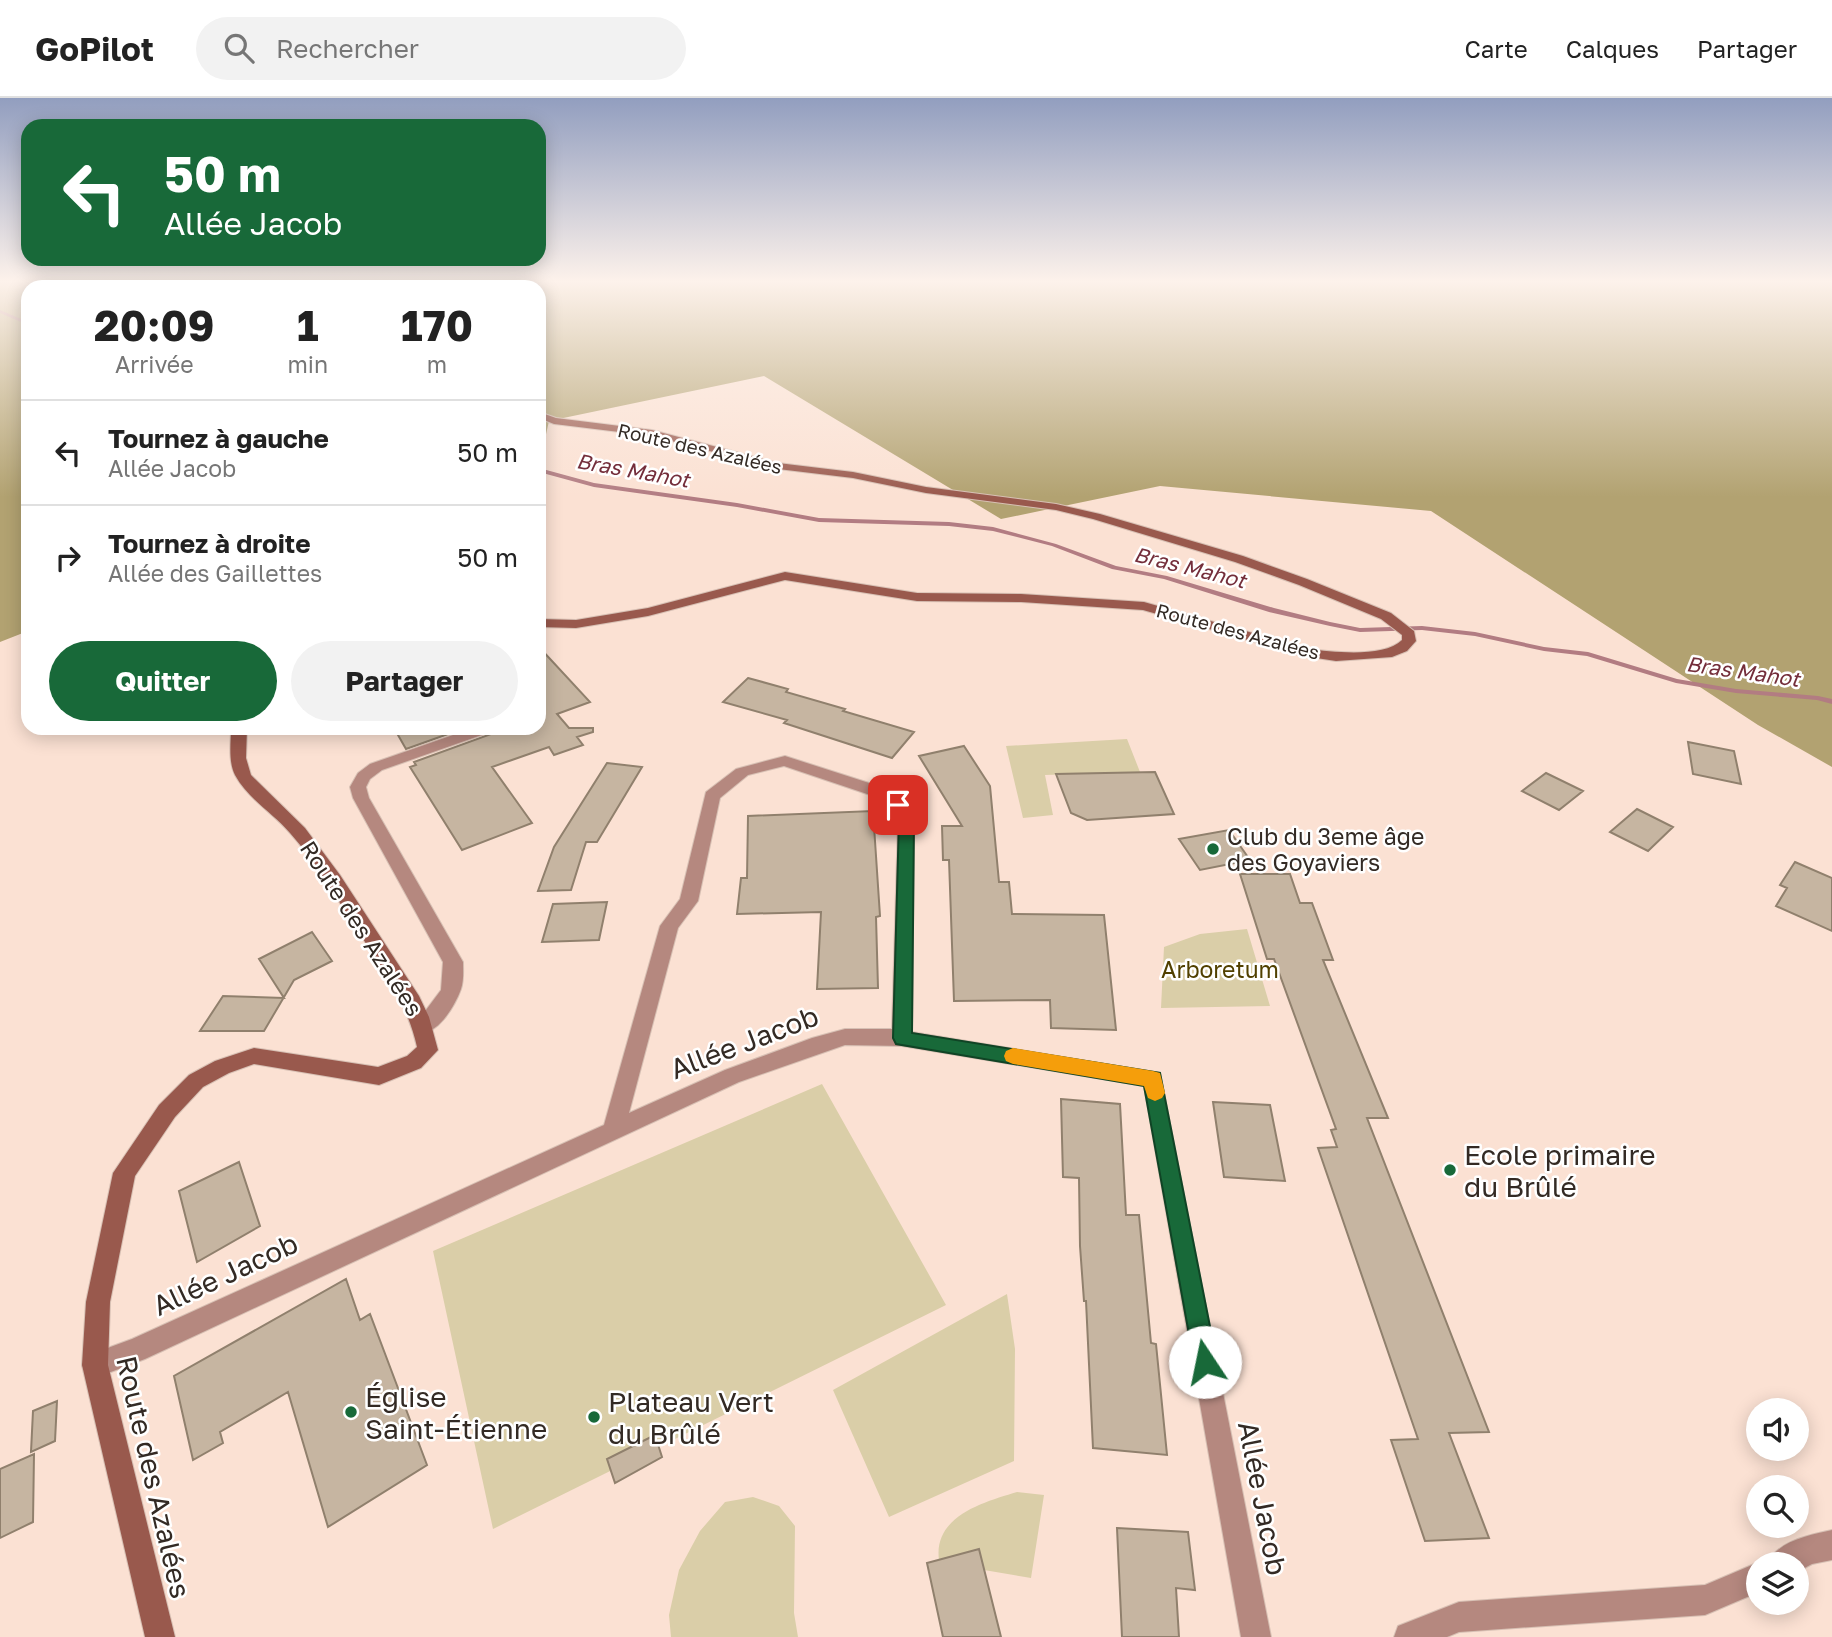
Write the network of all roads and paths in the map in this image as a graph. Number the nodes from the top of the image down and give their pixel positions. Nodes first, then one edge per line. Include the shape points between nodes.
1 (546, 418) edge
2 (546, 623) edge
3 (239, 735) edge
4 (468, 735) edge
5 (424, 1026) junction
6 (902, 1038) junction
7 (613, 1131) junction
8 (95, 1365) junction
9 (1832, 1545) edge
10 (1804, 1552) edge
11 (1746, 1583) edge
12 (160, 1637) edge
13 (1256, 1637) edge
14 (1409, 1637) edge

1 - 2 main road, Route des Azalées via 652,433 778,466 1096,516 1239,559 1367,608 1400,625 1409,641 1387,654 1336,657 1144,606 917,597 785,576 648,612 576,624
3 - 5 main road, Route des Azalées via 243,775 320,858 412,999
4 - 5 street, Route des Azalées via 376,768 358,787 453,962 452,993
5 - 8 main road, Route des Azalées via 428,1050 414,1062 379,1076 254,1056 196,1080 167,1111 124,1173 98,1302
6 - 7 street, Allée Jacob via 845,1037 812,1046 732,1076
6 - 7 street via 906,820 898,805 885,794 785,761 741,772 712,796 689,901 669,926
6 - 13 street, Allée Jacob via 1153,1079
7 - 8 street, Allée Jacob
8 - 12 main road, Route des Azalées
9 - 10 street
11 - 14 street via 1705,1600 1459,1617

